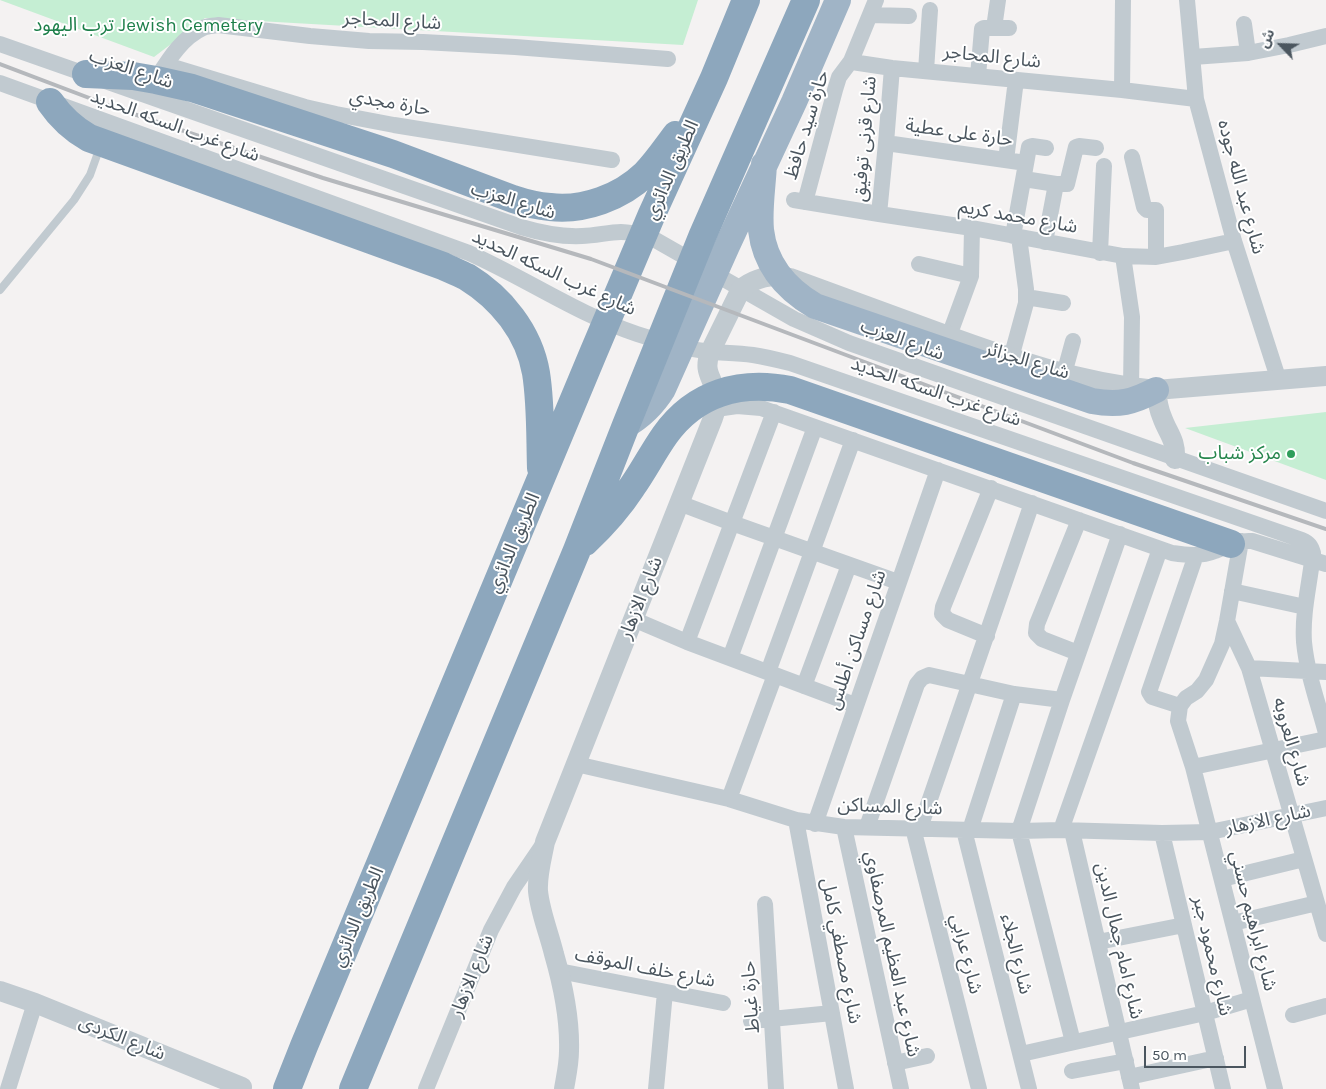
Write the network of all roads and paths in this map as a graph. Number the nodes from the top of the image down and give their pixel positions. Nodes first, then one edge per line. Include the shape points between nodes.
1 (746, 0) edge
2 (806, 0) edge
3 (838, 0) edge
4 (998, 0) edge
5 (1123, 0) edge
6 (1187, 0) edge
7 (873, 7) edge
8 (930, 10) dead end
9 (909, 16) dead end
10 (1244, 24) dead end
11 (1326, 36) edge
12 (0, 44) edge
13 (1248, 53) junction
14 (1193, 57) junction
15 (668, 58) dead end
16 (851, 61) junction
17 (892, 68) junction
18 (926, 71) junction
19 (86, 74) joint
20 (978, 76) junction
21 (714, 78) junction
22 (156, 80) junction
23 (1016, 80) junction
24 (0, 83) edge
25 (1122, 90) junction
26 (1196, 99) junction
27 (50, 102) junction
28 (102, 142) junction
29 (886, 143) junction
30 (1046, 148) dead end
31 (1096, 148) dead end
32 (1132, 157) dead end
33 (612, 160) dead end
34 (1006, 160) junction
35 (764, 164) junction
36 (1104, 166) dead end
37 (1025, 171) junction
38 (1056, 184) junction
39 (799, 201) joint
40 (879, 214) junction
41 (972, 228) junction
42 (1016, 236) junction
43 (1234, 241) junction
44 (714, 242) junction
45 (1045, 242) junction
46 (1100, 252) junction
47 (1123, 256) junction
48 (1156, 257) junction
49 (919, 264) dead end
50 (971, 276) junction
51 (741, 289) junction
52 (0, 290) edge
53 (1026, 296) junction
54 (1062, 303) dead end
55 (949, 336) junction
56 (1073, 341) dead end
57 (710, 352) junction
58 (1011, 358) junction
59 (1064, 374) junction
60 (1326, 376) edge
61 (1279, 381) junction
62 (1144, 389) junction
63 (716, 409) junction
64 (774, 412) junction
65 (815, 427) junction
66 (854, 440) junction
67 (1175, 459) junction
68 (938, 470) junction
69 (541, 478) junction
70 (990, 488) junction
71 (679, 503) junction
72 (1032, 503) junction
73 (1326, 511) edge
74 (1079, 520) junction
75 (732, 524) junction
76 (1120, 534) junction
77 (774, 538) junction
78 (1236, 542) junction
79 (1160, 549) junction
80 (577, 550) junction
81 (812, 552) junction
82 (1196, 555) junction
83 (1319, 562) edge
84 (849, 565) junction
85 (898, 582) junction
86 (1232, 591) junction
87 (1306, 607) junction
88 (633, 619) junction
89 (1227, 620) junction
90 (987, 636) junction
91 (687, 642) junction
92 (1078, 653) junction
93 (730, 658) junction
94 (1249, 668) junction
95 (1309, 671) junction
96 (1326, 672) edge
97 (771, 673) junction
98 (970, 684) junction
99 (804, 686) junction
100 (1014, 694) junction
101 (1062, 700) junction
102 (855, 705) junction
103 (1180, 706) junction
104 (1326, 733) edge
105 (1326, 739) edge
106 (1273, 751) junction
107 (576, 764) junction
108 (1193, 767) junction
109 (729, 799) junction
110 (1326, 808) edge
111 (1291, 816) junction
112 (796, 820) junction
113 (815, 824) junction
114 (844, 827) junction
115 (866, 827) junction
116 (917, 828) junction
117 (967, 830) junction
118 (1019, 831) junction
119 (1067, 831) junction
120 (1210, 832) junction
121 (1162, 833) junction
122 (545, 842) junction
123 (1304, 859) junction
124 (1222, 879) junction
125 (1317, 903) junction
126 (764, 904) dead end
127 (1233, 923) junction
128 (1184, 925) junction
129 (1326, 934) edge
130 (1098, 942) junction
131 (559, 971) junction
132 (0, 991) edge
133 (665, 992) junction
134 (1252, 999) junction
135 (35, 1003) junction
136 (722, 1004) dead end
137 (1326, 1006) edge
138 (1205, 1012) junction
139 (832, 1013) junction
140 (1293, 1015) dead end
141 (772, 1019) junction
142 (751, 1021) dead end
143 (1119, 1032) junction
144 (1073, 1042) junction
145 (1021, 1054) junction
146 (927, 1056) dead end
147 (1216, 1058) junction
148 (1126, 1061) junction
149 (895, 1063) junction
150 (1072, 1071) dead end
151 (1131, 1083) edge
152 (246, 1088) edge
153 (8, 1089) edge
154 (287, 1089) edge
155 (354, 1089) edge
156 (426, 1089) edge
157 (564, 1089) edge
158 (656, 1089) edge
159 (776, 1089) edge
160 (846, 1089) edge
161 (901, 1089) edge
162 (980, 1089) edge
163 (1029, 1089) edge
164 (1223, 1089) edge
165 (1275, 1089) edge

1 - 21 highway, الطريق الدائري
2 - 44 highway
3 - 35 highway
4 - 20 street via 1002,28 982,30
5 - 25 street
6 - 14 street, شارع عبد الله جوده
7 - 9 street
7 - 16 street
8 - 18 street
10 - 13 street
11 - 13 street
12 - 19 street, شارع العزب
13 - 14 street
14 - 26 street, شارع عبد الله جوده
15 - 22 street, شارع المحاجر via 369,41 218,25 204,27 192,34
16 - 17 street, شارع المحاجر
16 - 39 street, حارة سيد حافظ via 839,77
17 - 18 street, شارع المحاجر
17 - 29 street, شارع قرنى توفيق
18 - 20 street, شارع المحاجر
19 - 22 highway
20 - 23 street, شارع المحاجر
21 - 22 highway via 658,159 629,187 592,203 552,208 513,199 393,154 209,93
21 - 69 highway, الطريق الدائري via 652,214
22 - 33 street, حارة مجدي via 394,125
22 - 51 street, شارع العزب via 521,228 570,236 622,232 642,235
23 - 25 street, شارع المحاجر
23 - 34 street
24 - 27 street, شارع غرب السكه الحديد
25 - 26 street, شارع المحاجر
26 - 43 street, شارع عبد الله جوده
27 - 28 highway via 71,126
27 - 57 street, شارع غرب السكه الحديد via 469,254 602,321 664,342
28 - 52 lane via 80,192
28 - 69 highway via 442,266 485,290 518,326 536,371
29 - 34 street, حارة على عطية
29 - 40 street, شارع قرنى توفيق
30 - 37 street via 1030,146
31 - 38 street via 1076,147 1067,184
32 - 48 street via 1144,207 1156,210
34 - 37 street, حارة على عطية
35 - 44 highway
35 - 62 highway via 761,231 770,262 795,292 815,306 1092,401 1130,402 1139,399
36 - 46 street
37 - 38 street, حارة على عطية
37 - 42 street
38 - 45 street
39 - 40 street, شارع محمد كريم
40 - 41 street, شارع محمد كريم
41 - 42 street, شارع محمد كريم
41 - 50 street
42 - 45 street, شارع محمد كريم
42 - 53 street
43 - 48 street, شارع محمد كريم
43 - 61 street, شارع عبد الله جوده
44 - 80 highway via 653,385 626,425
45 - 46 street, شارع محمد كريم
46 - 47 street, شارع محمد كريم
47 - 48 street, شارع محمد كريم
47 - 62 street
49 - 50 street
50 - 55 street
51 - 55 street, شارع الجزائر via 756,279 782,276
51 - 57 street
51 - 67 street, شارع العزب via 849,343
53 - 54 street
53 - 58 street
55 - 58 street, شارع الجزائر
56 - 59 street
57 - 63 street, شارع الازهار via 708,372 716,392
57 - 83 street, شارع غرب السكه الحديد via 771,358 809,369 1308,542
58 - 59 street, شارع الجزائر
59 - 62 street, شارع الجزائر
60 - 61 street, شارع الجزائر
61 - 62 street, شارع الجزائر
62 - 67 street via 1159,408 1173,438
63 - 64 street via 748,406
63 - 71 street, شارع الازهار
64 - 65 street
64 - 75 street
65 - 66 street
65 - 77 street
66 - 68 street
66 - 81 street
67 - 73 street, شارع العزب
68 - 70 street
68 - 85 street, شارع مساكن أطلس
69 - 154 highway, الطريق الدائري
70 - 72 street
70 - 90 street via 942,614 948,620
71 - 75 street
71 - 88 street, شارع الازهار
72 - 74 street
72 - 90 street
74 - 76 street
74 - 92 street via 1036,633 1042,639
75 - 77 street
75 - 91 street
76 - 79 street
76 - 92 street
77 - 81 street
77 - 93 street
78 - 80 highway via 790,390 755,386 721,392 705,399 677,420 616,510
78 - 82 street via 1214,552
78 - 83 street via 1258,542
78 - 86 street
79 - 82 street
79 - 119 street
80 - 155 highway
81 - 84 street
81 - 97 street
82 - 103 street via 1148,692 1152,697
83 - 87 street
84 - 85 street
84 - 99 street
85 - 102 street, شارع مساكن أطلس
86 - 87 street
86 - 89 street
87 - 95 street via 1304,642
88 - 91 street
88 - 107 street, شارع الازهار
89 - 94 street, شارع العروبه
89 - 103 street via 1222,644 1206,680
90 - 98 street
91 - 93 street
92 - 101 street
93 - 97 street
94 - 95 street
94 - 106 street, شارع العروبه
95 - 96 street
95 - 104 street
97 - 99 street
97 - 109 street
98 - 100 street
98 - 115 street via 929,675 917,684
98 - 116 street
99 - 102 street
100 - 101 street
100 - 117 street
101 - 118 street
102 - 113 street, شارع مساكن أطلس
103 - 108 street, شارع ابراهيم حسني via 1178,721
105 - 106 street
106 - 108 street
106 - 111 street, شارع العروبه
107 - 109 street, شارع المساكن
107 - 122 street, شارع الازهار
108 - 120 street, شارع ابراهيم حسني
109 - 112 street, شارع المساكن
110 - 111 street, شارع الازهار
111 - 120 street, شارع الازهار
111 - 123 street, شارع العروبه
112 - 113 street, شارع المساكن
112 - 139 street, شارع مصطفي كامل
113 - 114 street, شارع المساكن
114 - 115 street, شارع المساكن
114 - 149 street, شارع عبد العظيم المرصفاوي
115 - 116 street, شارع المساكن
116 - 117 street, شارع المساكن
116 - 162 street, شارع عرابي
117 - 118 street, شارع المساكن
117 - 145 street, شارع الجلاء
118 - 119 street, شارع المساكن
118 - 144 street
119 - 121 street, شارع المساكن
119 - 130 street, شارع امام جمال الدين
120 - 121 street, شارع المساكن
120 - 124 street, شارع ابراهيم حسني
121 - 128 street, شارع محمود جبر
122 - 131 street, شارع الازهار via 538,890
122 - 156 street, شارع الازهار via 514,887 491,930
123 - 124 street
123 - 125 street, شارع العروبه
124 - 127 street, شارع ابراهيم حسني
125 - 127 street
125 - 129 street, شارع العروبه
126 - 141 street, حارة غياط
127 - 134 street, شارع ابراهيم حسني
128 - 130 street
128 - 138 street, شارع محمود جبر
130 - 143 street, شارع امام جمال الدين
131 - 133 street, شارع خلف الموقف
131 - 157 street, شارع الازهار via 569,1038
132 - 135 street, شارع الكردى
133 - 136 street, شارع خلف الموقف
133 - 158 street
134 - 138 street
134 - 165 street, شارع ابراهيم حسني
135 - 152 street, شارع الكردى
135 - 153 street
137 - 140 street
138 - 143 street
138 - 147 street, شارع محمود جبر
139 - 141 street
139 - 160 street, شارع مصطفي كامل
141 - 142 street
141 - 159 street, حارة غياط
143 - 144 street
143 - 148 street, شارع امام جمال الدين
144 - 145 street
145 - 163 street, شارع الجلاء
146 - 149 street
147 - 151 street
147 - 164 street, شارع محمود جبر
148 - 150 street
148 - 151 street, شارع امام جمال الدين
149 - 161 street, شارع عبد العظيم المرصفاوي

